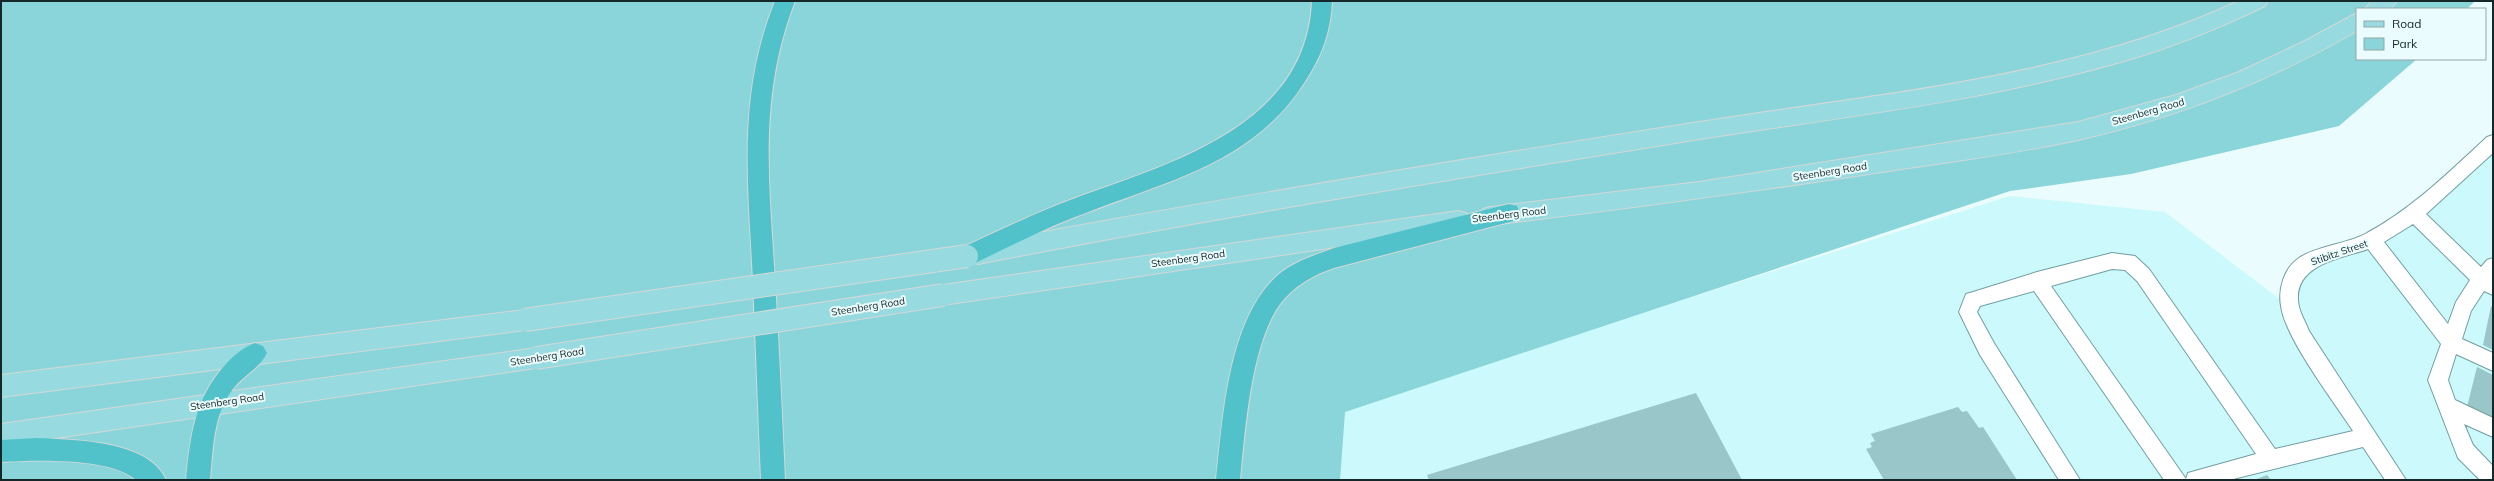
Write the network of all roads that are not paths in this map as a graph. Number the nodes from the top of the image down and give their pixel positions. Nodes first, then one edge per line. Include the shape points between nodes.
1 (785, 1) edge
2 (1322, 1) edge
3 (2258, 1) edge
4 (2387, 1) edge
5 (2376, 8) edge
6 (2356, 22) edge
7 (2493, 142) edge
8 (1509, 213) junction
9 (2414, 214) junction
10 (2372, 240) junction
11 (967, 256) junction
12 (2489, 277) edge
13 (2037, 280) junction
14 (2452, 343) junction
15 (254, 353) junction
16 (2493, 362) edge
17 (1, 386) edge
18 (210, 404) junction
19 (2448, 406) junction
20 (2493, 428) edge
21 (1, 435) edge
22 (2368, 437) junction
23 (1, 451) edge
24 (2271, 459) junction
25 (154, 480) edge
26 (198, 480) edge
27 (773, 480) edge
28 (1228, 480) edge
29 (2070, 480) edge
30 (2176, 480) edge
31 (2195, 480) edge
32 (2396, 480) edge
33 (2493, 480) edge

1 - 27 highway via 765,63 758,132
2 - 11 highway via 1314,47 1300,74 1280,101 1246,133 1213,154 1172,174 1135,189 1085,204
3 - 11 main road via 2187,33 2134,51 2071,70 1989,87 1538,155 1274,199
4 - 5 main road
6 - 8 main road, Steenberg Road via 2312,47 2246,78 2179,103 2078,131 1699,192
7 - 9 lane, Stibitz Street
8 - 18 main road, Steenberg Road, bridge
8 - 28 highway via 1325,262 1296,275 1282,286 1265,310 1250,350 1237,404
9 - 10 lane, Stibitz Street
9 - 12 lane
10 - 14 lane
10 - 22 lane, Stibitz Street via 2306,263 2294,275 2290,291 2290,307 2301,335
11 - 15 main road, bridge via 526,320
12 - 14 lane via 2463,308
13 - 24 lane via 2112,261 2129,262 2143,275
13 - 29 lane via 1973,300 1968,312 1987,349
13 - 30 lane
14 - 16 lane
14 - 19 lane via 2438,380
15 - 17 main road
15 - 18 highway via 231,371
18 - 21 main road, Steenberg Road
18 - 26 highway
19 - 20 lane
19 - 33 lane via 2465,451
22 - 24 lane
22 - 32 lane, Stibitz Street
23 - 25 highway via 38,449 93,453 137,465
24 - 31 lane

